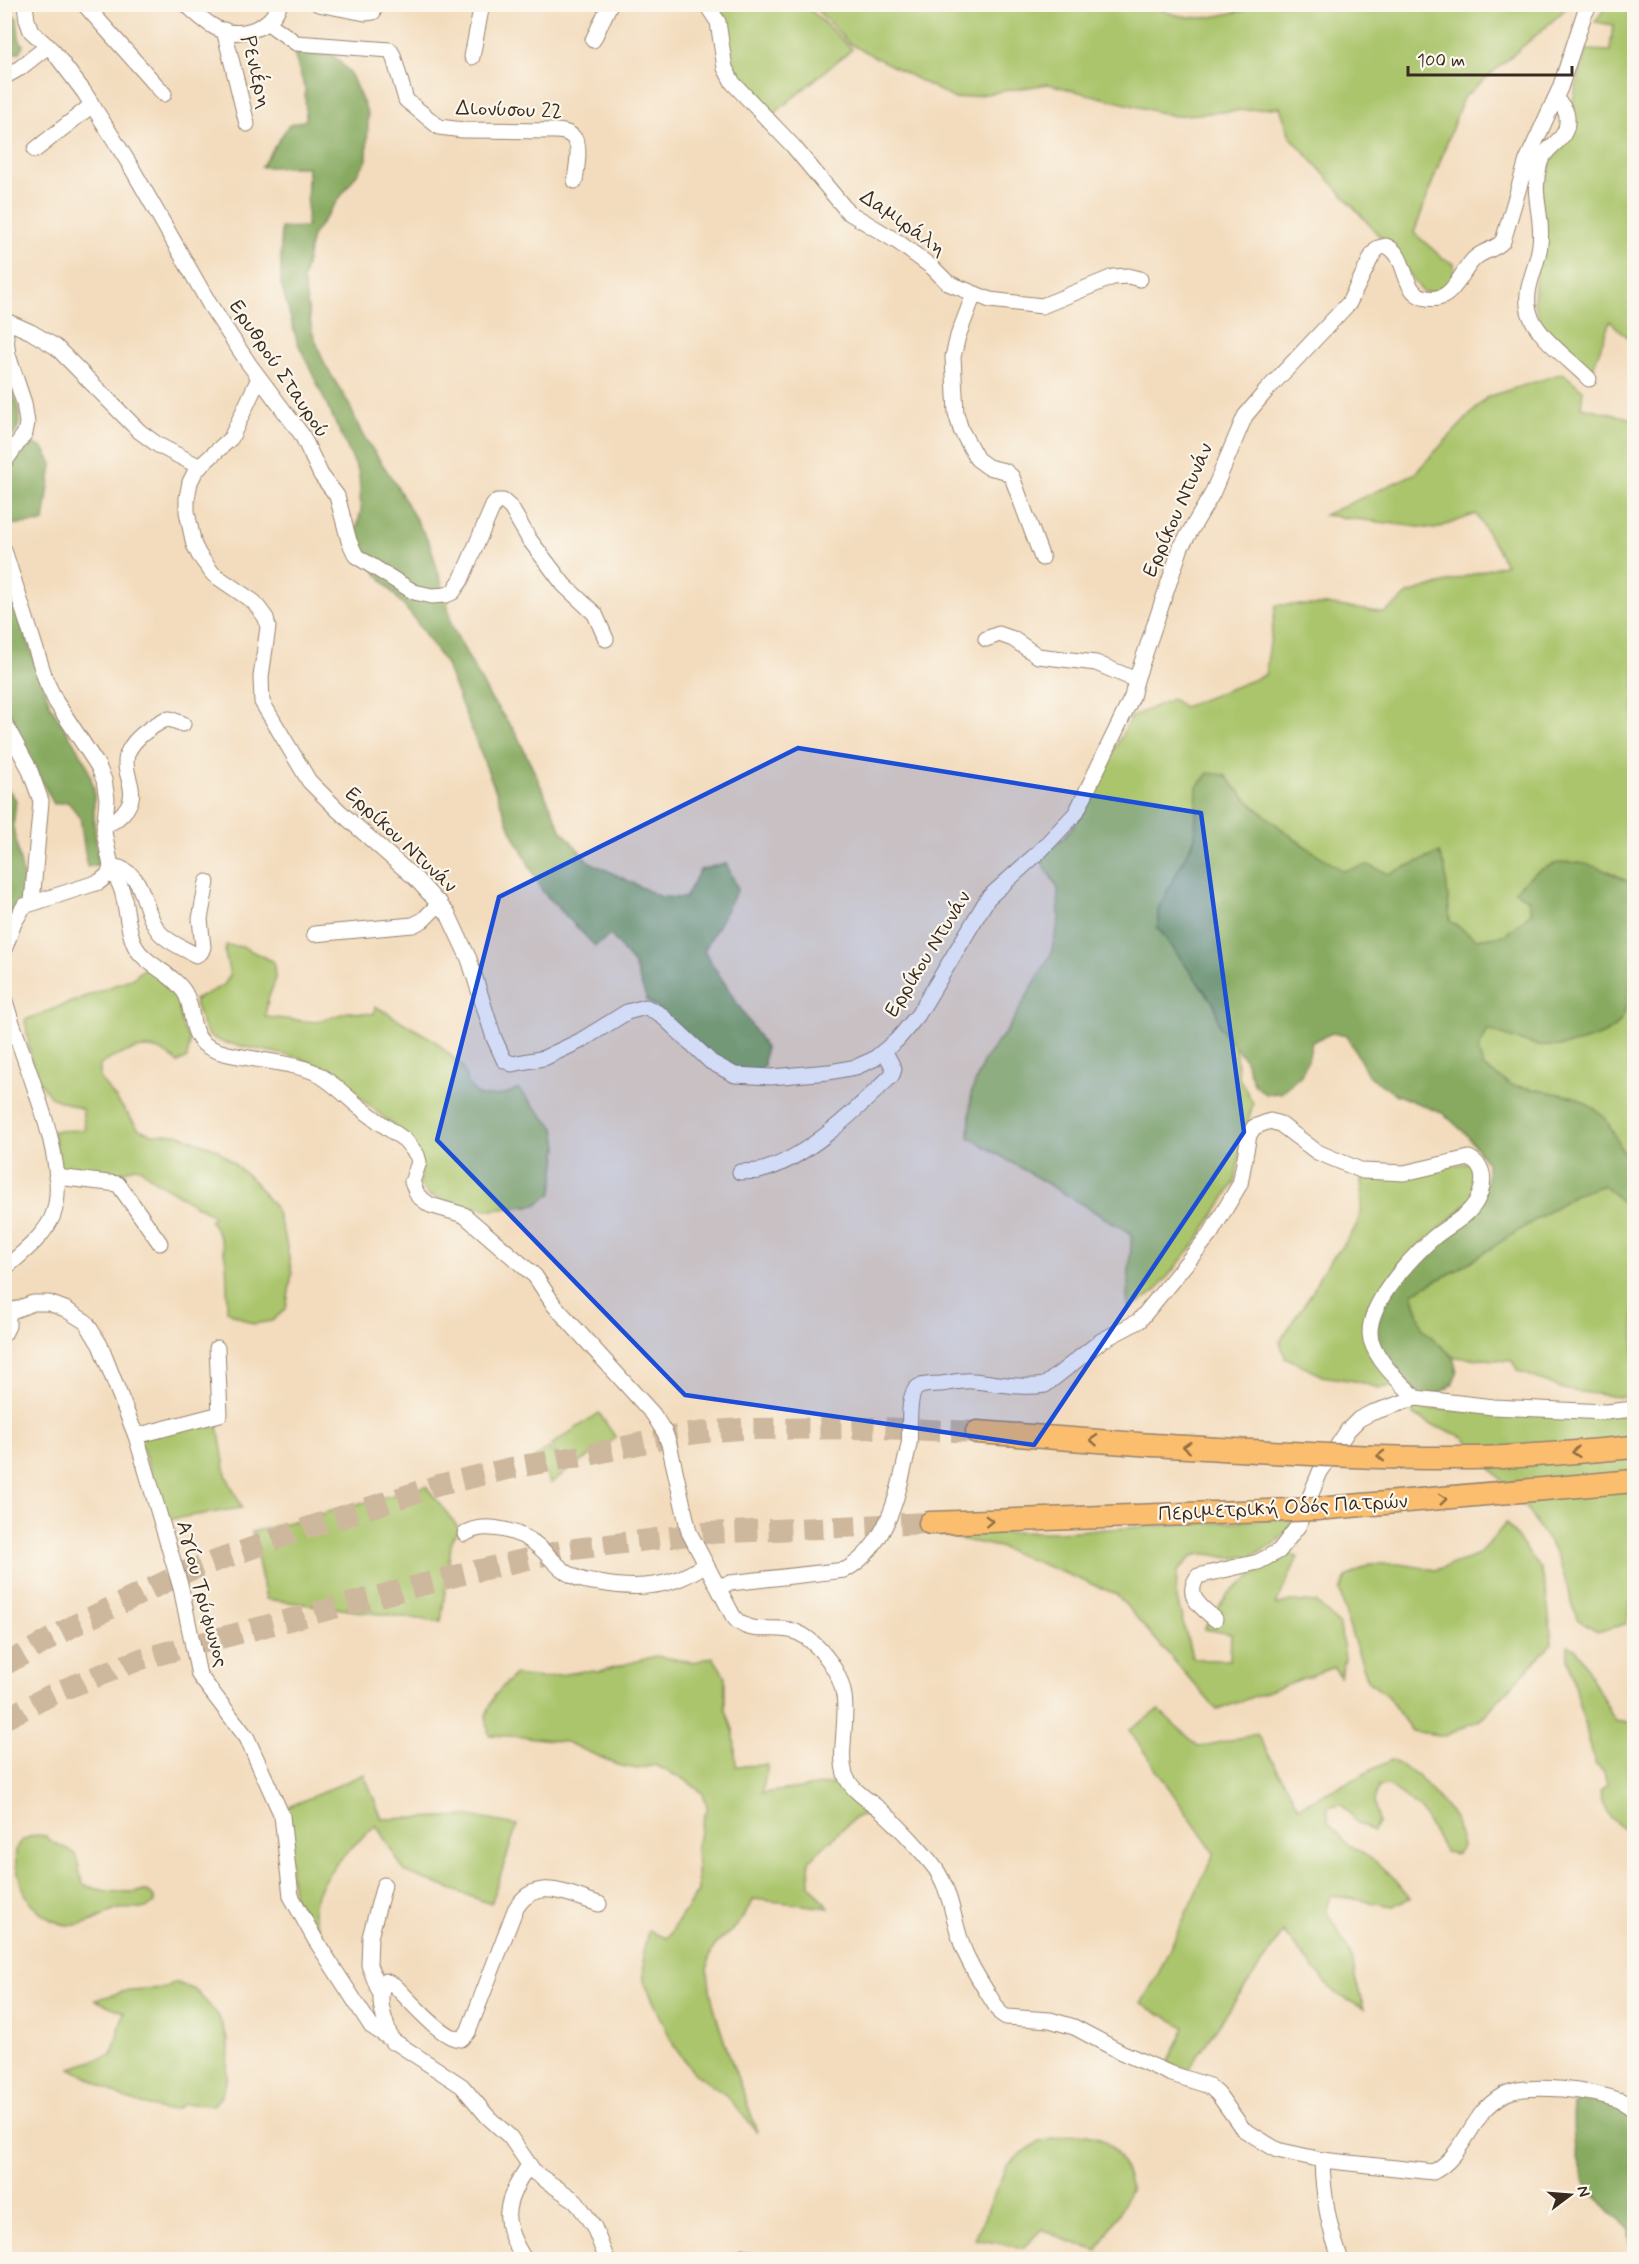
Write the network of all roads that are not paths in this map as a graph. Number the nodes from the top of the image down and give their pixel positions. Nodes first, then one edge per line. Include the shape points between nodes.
1 (84, 4) edge
2 (186, 4) edge
3 (280, 4) edge
4 (318, 4) edge
5 (374, 4) edge
6 (482, 4) edge
7 (609, 4) edge
8 (706, 4) edge
9 (1590, 4) edge
10 (26, 5) edge
11 (268, 23) junction
12 (224, 30) junction
13 (593, 40) dead end
14 (48, 46) junction
15 (472, 57) dead end
16 (4, 77) edge
17 (164, 94) dead end
18 (1555, 99) junction
19 (92, 105) junction
20 (247, 124) dead end
21 (35, 150) dead end
22 (575, 181) dead end
23 (1140, 279) dead end
24 (974, 294) junction
25 (4, 320) edge
26 (259, 378) junction
27 (1589, 380) dead end
28 (4, 463) edge
29 (200, 467) junction
30 (4, 550) edge
31 (1042, 558) dead end
32 (606, 639) dead end
33 (986, 639) dead end
34 (1136, 680) junction
35 (4, 722) edge
36 (183, 724) dead end
37 (104, 824) junction
38 (110, 868) junction
39 (207, 882) dead end
40 (32, 902) junction
41 (440, 903) junction
42 (314, 934) dead end
43 (4, 950) edge
44 (4, 998) edge
45 (885, 1052) junction
46 (740, 1172) dead end
47 (56, 1177) junction
48 (160, 1244) dead end
49 (4, 1269) edge
50 (6, 1313) edge
51 (4, 1334) edge
52 (216, 1348) dead end
53 (1416, 1398) junction
54 (1635, 1409) edge
55 (977, 1432) tunnel mouth
56 (136, 1436) junction
57 (1635, 1447) edge
58 (1635, 1481) edge
59 (930, 1523) tunnel mouth
60 (465, 1534) dead end
61 (705, 1564) junction
62 (718, 1586) junction
63 (1215, 1619) dead end
64 (384, 1885) dead end
65 (599, 1904) dead end
66 (380, 1991) junction
67 (393, 2042) junction
68 (1635, 2110) edge
69 (1322, 2160) junction
70 (529, 2165) junction
71 (525, 2259) edge
72 (607, 2259) edge
73 (736, 2259) edge
74 (756, 2259) edge
75 (1341, 2259) edge

1 - 17 street
2 - 12 street
3 - 11 street
4 - 5 street via 365,13 374,12
6 - 15 street
7 - 13 street
8 - 24 street, Δαμιράλη via 719,26 724,65 730,79 841,204 854,217 933,268 948,283
9 - 18 street, Ερρίκου Ντυνάν
10 - 14 street, Ερυθρού Σταυρού via 31,31
11 - 12 street via 247,31
11 - 22 street, Διονύσου 22 via 296,44 390,50 406,100 439,127 570,133 577,145
12 - 20 street, Ρενιέρη
14 - 16 street
14 - 19 street, Ερυθρού Σταυρού
18 - 27 street via 1564,106 1568,124 1542,158 1536,178 1541,234 1530,281 1529,312 1545,338
18 - 34 street, Ερρίκου Ντυνάν via 1527,159 1499,245 1477,257 1453,289 1433,299 1416,294 1392,249 1386,246 1376,250 1349,303 1245,416 1212,494 1180,547
19 - 21 street
19 - 26 street, Ερυθρού Σταυρού via 197,285
23 - 24 street, Δαμιράλη via 1113,277 1042,306 1004,303
24 - 31 street via 953,357 958,420 976,459 1012,477
25 - 28 street via 8,355 27,423 25,433
25 - 29 street via 56,347 145,436
26 - 29 street, Ερρίκου Ντυνάν via 231,438
26 - 32 street, Ερυθρού Σταυρού via 300,431 321,475 336,494 358,558 414,592 446,595 461,580 493,506 503,501 564,585 595,614
29 - 41 street, Ερρίκου Ντυνάν via 187,493 192,538 213,573 254,603 267,621 261,684 264,707 314,787
30 - 37 street via 46,681 104,780
33 - 34 street via 999,634 1038,656 1096,663
34 - 45 street, Ερρίκου Ντυνάν via 1117,731 1076,813 988,898 928,1000
35 - 40 street via 40,798
36 - 37 street via 164,720 132,744 126,760 132,788 130,803 113,822
37 - 38 street
38 - 39 street via 121,867 131,873 159,932 196,955 203,947 200,919
38 - 40 street via 107,877 96,884
38 - 61 street via 121,886 135,946 186,993 195,1029 203,1043 227,1053 303,1068 321,1076 412,1146 419,1162 412,1182 418,1196 430,1205 464,1215 535,1276 554,1305 661,1424 674,1462 686,1526
40 - 43 street via 19,912
41 - 42 street via 413,925
41 - 45 street, Ερρίκου Ντυνάν via 465,950 494,1038 508,1064 553,1054 627,1011 646,1007 660,1014 716,1066 741,1077 839,1071 862,1065
44 - 47 street via 47,1124
45 - 46 street via 894,1069 892,1076 860,1108 797,1155 759,1171
47 - 48 street via 118,1184
47 - 49 street via 57,1198 50,1221 40,1236
50 - 51 street via 9,1323
50 - 56 street, Αγίου Τρύφωνος via 42,1302 65,1309 86,1322 107,1360
52 - 56 street via 220,1414
53 - 54 street via 1493,1407 1606,1412
53 - 62 street via 1381,1358 1371,1341 1370,1324 1399,1273 1476,1202 1483,1182 1482,1171 1469,1158 1404,1173 1363,1171 1317,1152 1280,1124 1270,1121 1254,1127 1249,1135 1240,1184 1211,1233 1139,1321 1101,1341 1045,1385 970,1380 917,1388 912,1396 909,1442 890,1516 858,1563 845,1570
53 - 63 street via 1371,1413 1348,1430 1320,1472 1298,1526 1279,1551 1258,1562 1198,1576 1192,1583 1192,1594
57 -> 55 highway, bridge via 1451,1458 1307,1454
56 - 67 street, Αγίου Τρύφωνος via 181,1588 199,1675 247,1738 282,1816 291,1896 371,2026
59 -> 58 highway, Περιμετρική Οδός Πατρών, bridge via 1317,1509
60 - 61 street via 485,1528 520,1536 537,1545 573,1577 613,1586 663,1584
61 - 62 street
62 - 69 street via 737,1622 754,1629 799,1633 818,1647 834,1669 846,1702 842,1755 846,1778 939,1874 964,1950 1000,2013 1074,2027 1169,2073 1209,2086 1243,2129 1277,2150
64 - 66 street via 370,1937 369,1965
65 - 66 street via 543,1889 523,1898 468,2032 460,2039 443,2032 394,1985 385,1981
66 - 67 street
67 - 70 street, Αγίου Τρύφωνος via 462,2086 510,2137
68 - 69 street via 1620,2101 1569,2089 1522,2089 1504,2094 1484,2110 1451,2159 1434,2172
69 - 75 street via 1330,2231
70 - 71 street via 508,2201 510,2230
70 - 72 street, Αγίου Τρύφωνος via 544,2181 576,2201 594,2228
73 - 74 street

